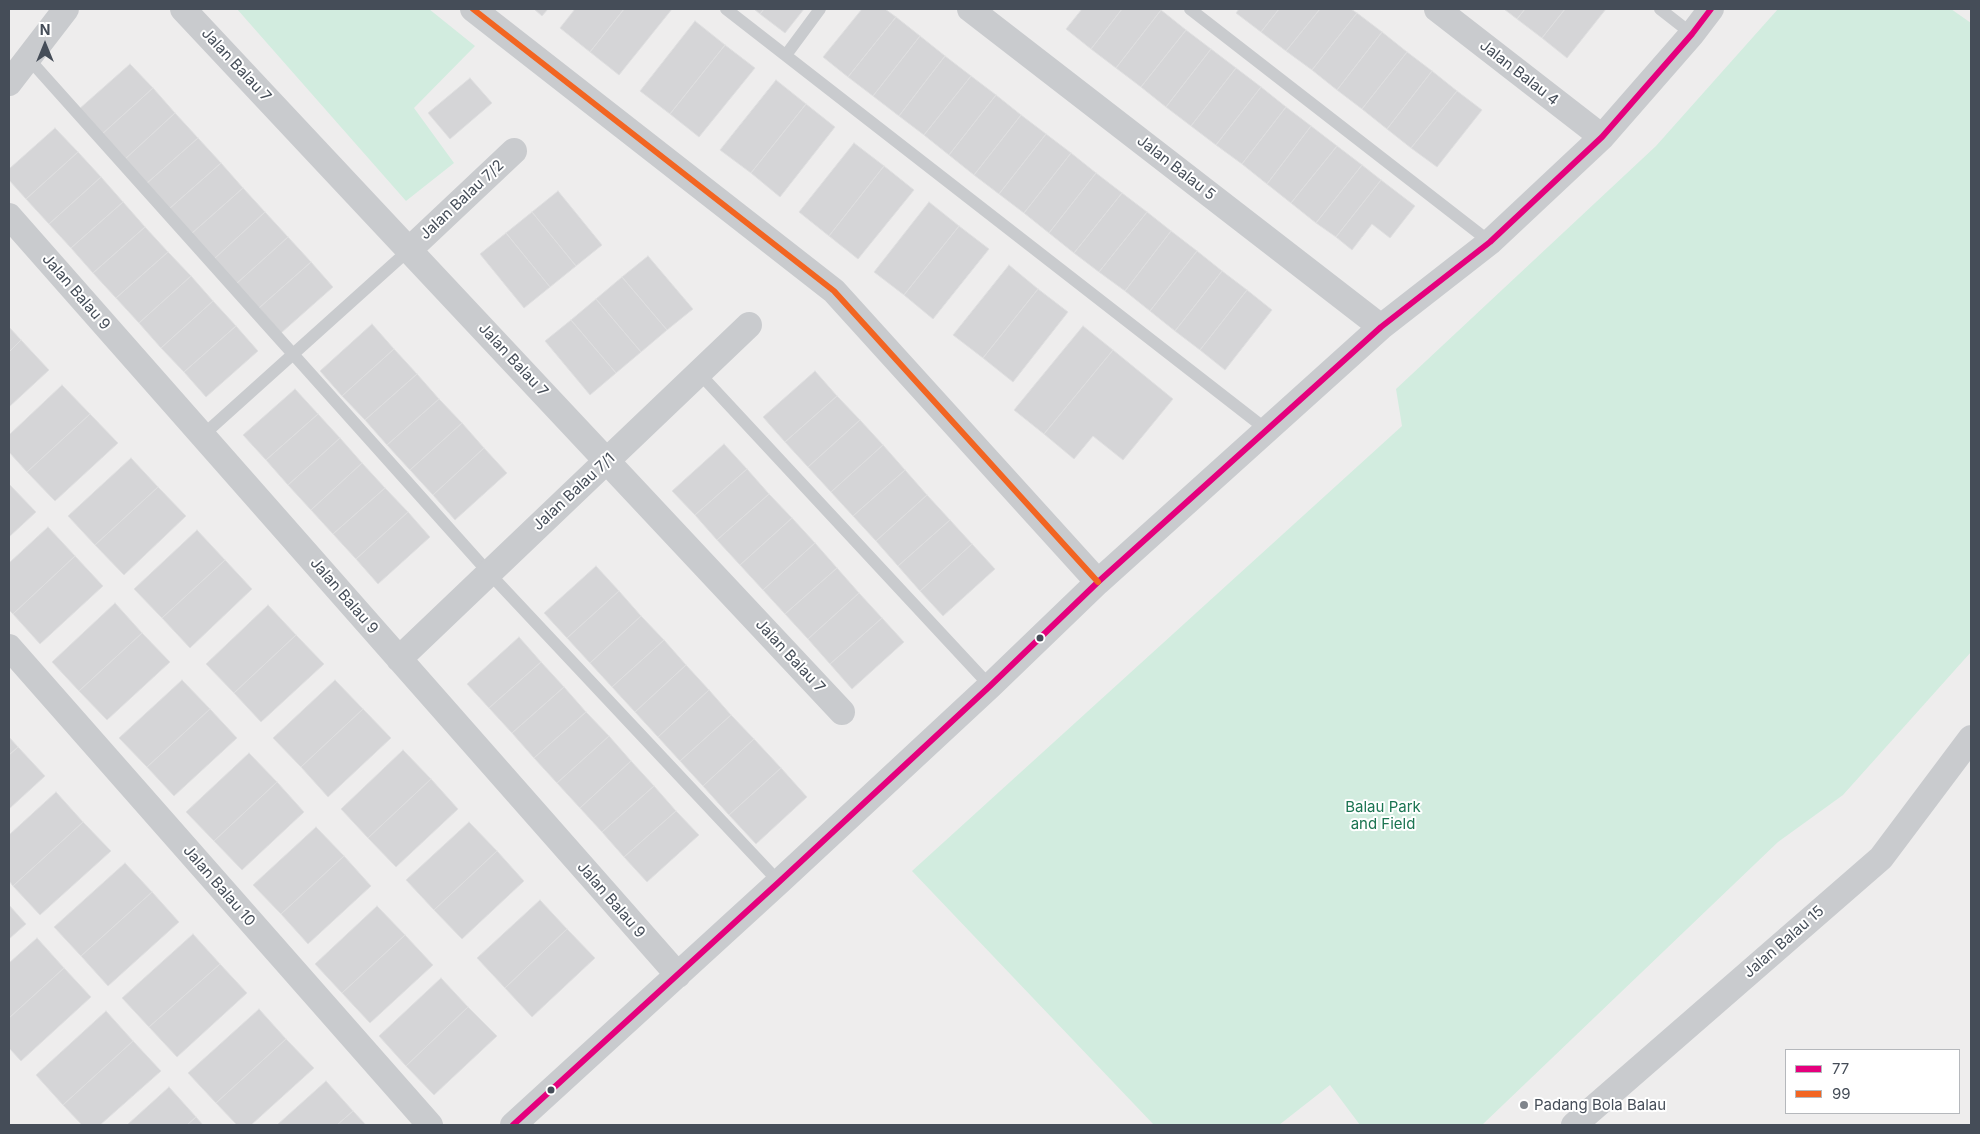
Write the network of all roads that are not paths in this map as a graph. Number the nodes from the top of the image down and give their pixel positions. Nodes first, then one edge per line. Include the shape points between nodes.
1 (66, 9) edge
2 (183, 9) edge
3 (473, 9) edge
4 (726, 9) edge
5 (820, 9) edge
6 (970, 9) edge
7 (1190, 9) edge
8 (1437, 9) edge
9 (1660, 9) edge
10 (1711, 9) edge
11 (1692, 34) junction
12 (786, 55) junction
13 (28, 58) junction
14 (9, 83) edge
15 (1602, 137) junction
16 (514, 151) dead end
17 (9, 216) edge
18 (1490, 242) junction
19 (410, 249) junction
20 (749, 325) dead end
21 (1381, 327) junction
22 (293, 354) junction
23 (699, 373) junction
24 (1267, 430) junction
25 (202, 436) junction
26 (608, 461) junction
27 (489, 573) junction
28 (1098, 582) junction
29 (9, 647) edge
30 (399, 659) junction
31 (990, 686) junction
32 (842, 712) dead end
33 (1971, 738) edge
34 (779, 882) junction
35 (678, 975) junction
36 (430, 1125) edge
37 (513, 1125) edge
38 (1574, 1125) edge

1 - 13 street
2 - 19 street, Jalan Balau 7
3 - 28 street via 834,291
4 - 12 lane
5 - 12 lane
6 - 21 street, Jalan Balau 5
7 - 18 lane
8 - 15 street, Jalan Balau 4
9 - 11 lane
10 - 11 street
11 - 15 street
12 - 24 lane
13 - 14 street
13 - 22 lane
15 - 18 street
16 - 19 street, Jalan Balau 7/2
17 - 25 street, Jalan Balau 9
18 - 21 street
19 - 22 lane
19 - 26 street, Jalan Balau 7
20 - 23 street, Jalan Balau 7/1
21 - 24 street
22 - 25 lane
22 - 27 lane
23 - 26 street, Jalan Balau 7/1
23 - 31 lane
24 - 28 street
25 - 30 street, Jalan Balau 9
26 - 27 street, Jalan Balau 7/1
26 - 32 street, Jalan Balau 7
27 - 30 street, Jalan Balau 7/1
27 - 34 lane
28 - 31 street
29 - 36 street, Jalan Balau 10
30 - 35 street, Jalan Balau 9
31 - 34 street
33 - 38 street, Jalan Balau 15 via 1881,858
34 - 35 street
35 - 37 street

